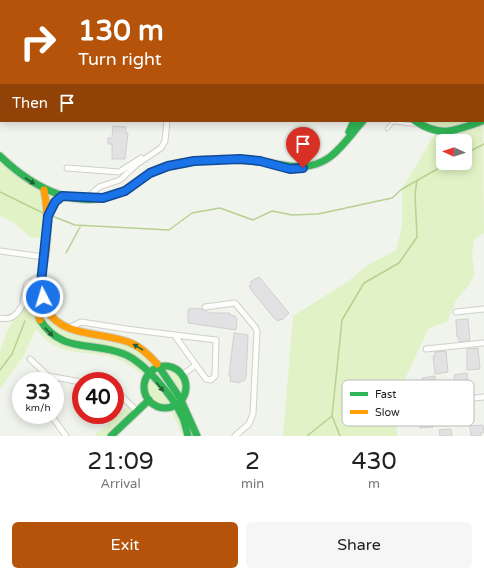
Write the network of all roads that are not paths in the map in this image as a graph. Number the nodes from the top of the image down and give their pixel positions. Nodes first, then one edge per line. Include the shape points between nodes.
1 (167, 122) edge
2 (354, 122) edge
3 (362, 122) edge
4 (480, 122) edge
5 (417, 123) edge
6 (387, 128) dead end
7 (346, 140) junction
8 (0, 156) edge
9 (146, 157) junction
10 (67, 168) dead end
11 (44, 190) junction
12 (62, 196) junction
13 (87, 198) junction
14 (48, 216) junction
15 (0, 250) edge
16 (44, 257) junction
17 (42, 275) junction
18 (41, 283) junction
19 (22, 306) junction
20 (205, 307) dead end
21 (484, 309) edge
22 (456, 312) dead end
23 (0, 318) edge
24 (70, 328) junction
25 (175, 336) junction
26 (484, 343) edge
27 (426, 349) dead end
28 (30, 359) dead end
29 (196, 365) junction
30 (159, 367) junction
31 (42, 372) edge
32 (149, 373) junction
33 (182, 375) junction
34 (484, 397) edge
35 (474, 398) edge
36 (124, 399) edge
37 (182, 399) junction
38 (149, 400) junction
39 (175, 405) junction
40 (138, 412) junction
41 (57, 424) edge
42 (66, 436) edge
43 (111, 436) edge
44 (188, 436) edge
45 (197, 436) edge
46 (235, 436) edge

1 - 9 street via 162,148
2 - 7 street
3 - 7 street
4 - 5 street via 442,133
5 - 6 lane via 393,122
7 - 13 street via 326,160 303,168 290,169 240,159 194,161 168,166 150,173 125,191 103,198
8 -> 11 street via 14,170
9 - 10 street via 138,159 119,172
9 - 13 street via 120,180 99,187
11 - 12 street
11 - 14 street
12 - 13 street
12 - 14 street via 55,202
14 - 16 street
15 - 16 street
16 - 17 street
17 - 18 street
17 - 19 street via 27,284
18 - 19 street via 30,293
18 - 24 street via 47,310 56,321
18 -> 32 street via 36,310 40,321 50,334 64,343 125,354
19 - 23 street via 15,316
20 - 46 street via 235,303 257,331 253,414 249,424
21 - 22 street
24 - 25 street via 81,322
30 -> 24 street via 149,355 132,344
25 - 29 street
25 - 29 street via 216,340 215,376 211,380 206,379
26 - 27 street
28 - 31 street
29 - 33 street
30 - 32 street
30 - 33 street via 169,366
30 - 37 street
32 - 38 street via 145,386
32 -> 39 street
33 - 37 street via 186,390
34 - 35 street
36 - 40 street
37 - 39 street
37 - 45 street
38 - 39 street via 156,406 166,408
38 - 40 street
39 - 44 street
40 - 43 street
41 - 42 street

